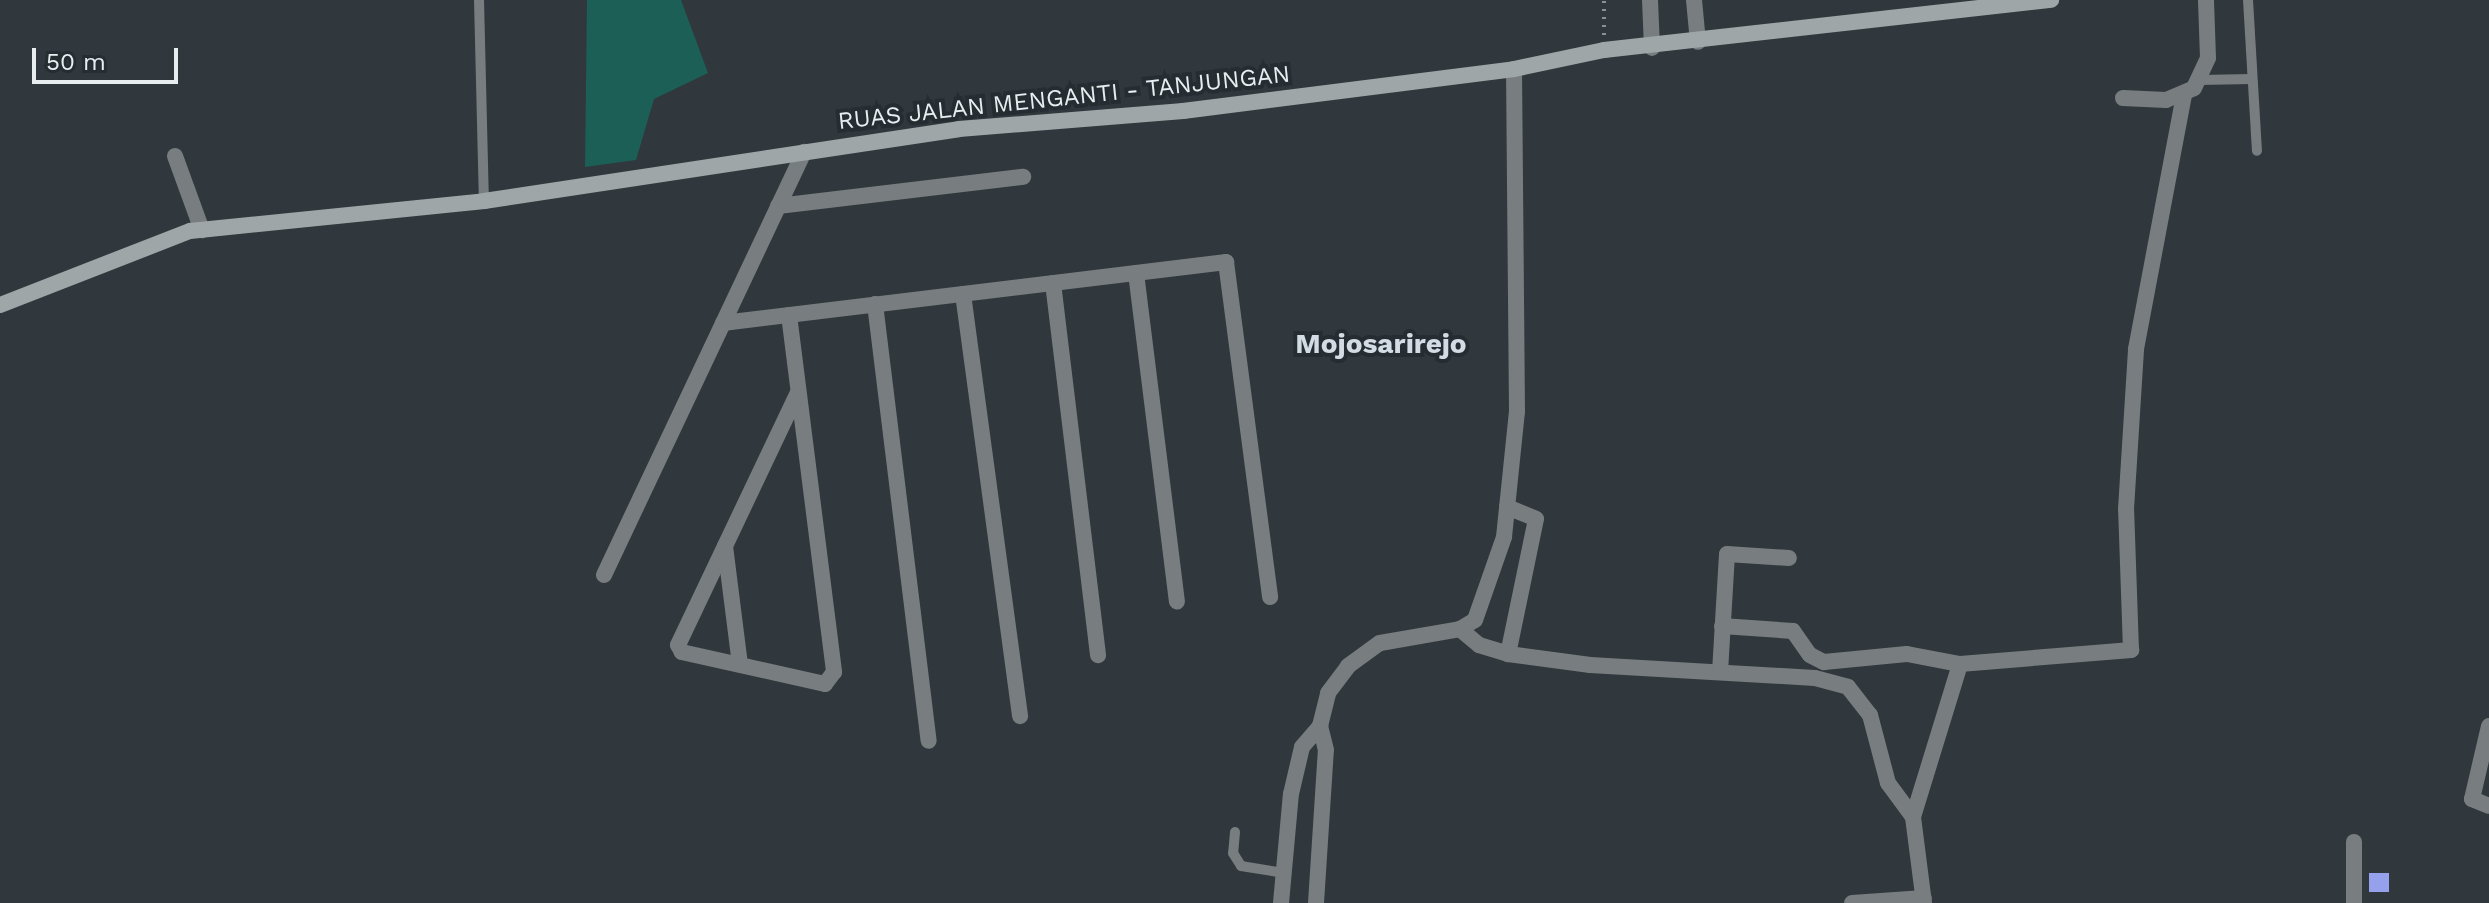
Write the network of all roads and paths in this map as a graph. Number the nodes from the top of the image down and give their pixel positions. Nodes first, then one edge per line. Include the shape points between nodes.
1 (479, 0) edge
2 (1604, 0) edge
3 (1650, 0) edge
4 (1694, 0) edge
5 (2051, 0) edge
6 (2206, 0) edge
7 (2248, 0) edge
8 (1698, 42) junction
9 (1652, 48) junction
10 (1604, 50) junction
11 (1514, 69) junction
12 (2208, 79) junction
13 (2245, 79) junction
14 (2184, 96) junction
15 (2123, 98) dead end
16 (2257, 151) dead end
17 (804, 152) junction
18 (175, 156) dead end
19 (1023, 177) dead end
20 (484, 201) junction
21 (778, 206) junction
22 (202, 230) junction
23 (1136, 273) junction
24 (1053, 283) junction
25 (963, 294) junction
26 (875, 304) junction
27 (0, 305) edge
28 (789, 315) junction
29 (723, 323) junction
30 (797, 394) junction
31 (1507, 507) junction
32 (725, 546) junction
33 (1789, 558) dead end
34 (604, 575) dead end
35 (1270, 597) dead end
36 (1177, 601) dead end
37 (1722, 626) junction
38 (1460, 629) junction
39 (1508, 654) junction
40 (1098, 655) dead end
41 (1857, 659) junction
42 (740, 664) junction
43 (1960, 664) junction
44 (1720, 672) junction
45 (1848, 687) junction
46 (1020, 716) dead end
47 (1320, 726) junction
48 (2489, 726) edge
49 (929, 741) dead end
50 (2489, 806) edge
51 (1913, 817) junction
52 (1235, 832) dead end
53 (2354, 842) dead end
54 (1284, 873) junction
55 (1924, 901) edge
56 (1281, 903) edge
57 (1316, 903) edge
58 (1852, 903) edge
59 (2354, 903) edge

1 - 20 lane
2 - 10 path
3 - 9 street
4 - 8 street
5 - 8 main road, RUAS JALAN MENGANTI - TANJUNGAN
6 - 12 street
7 - 13 lane
8 - 9 main road, RUAS JALAN MENGANTI - TANJUNGAN
9 - 10 main road, RUAS JALAN MENGANTI - TANJUNGAN
10 - 11 main road, RUAS JALAN MENGANTI - TANJUNGAN
11 - 17 main road, RUAS JALAN MENGANTI - TANJUNGAN via 1183,111 959,129
11 - 31 street via 1517,412
12 - 13 lane
12 - 14 street
13 - 16 lane
14 - 15 street
14 - 43 street via 2136,349 2126,509 2131,650
17 - 20 main road, RUAS JALAN MENGANTI - TANJUNGAN
17 - 21 street
18 - 22 street
19 - 21 street
20 - 22 main road, RUAS JALAN MENGANTI - TANJUNGAN
21 - 29 street
22 - 27 main road, RUAS JALAN MENGANTI - TANJUNGAN via 126,253
23 - 24 street
23 - 35 street via 1226,262
23 - 36 street
24 - 25 street
24 - 40 street
25 - 26 street
25 - 46 street
26 - 28 street
26 - 49 street
28 - 29 street
28 - 30 street
29 - 34 street
30 - 32 street
30 - 42 street via 834,677 816,683
31 - 38 street via 1488,595 1475,620
31 - 39 street via 1536,519
32 - 42 street
32 - 42 street via 678,645 682,652
33 - 37 street via 1727,554
37 - 41 street via 1793,631 1810,655 1824,662
37 - 44 street
38 - 39 street via 1479,645
38 - 47 street via 1395,640 1360,654 1328,693
39 - 44 street
41 - 43 street via 1907,654
41 - 45 street
43 - 51 street
44 - 45 street via 1815,678
45 - 51 street via 1870,715 1888,783
47 - 54 street via 1302,747
47 - 57 street via 1326,750
48 - 50 street via 2472,799
51 - 55 street
52 - 54 lane via 1233,853 1241,866
53 - 59 street
54 - 56 street
55 - 58 street

